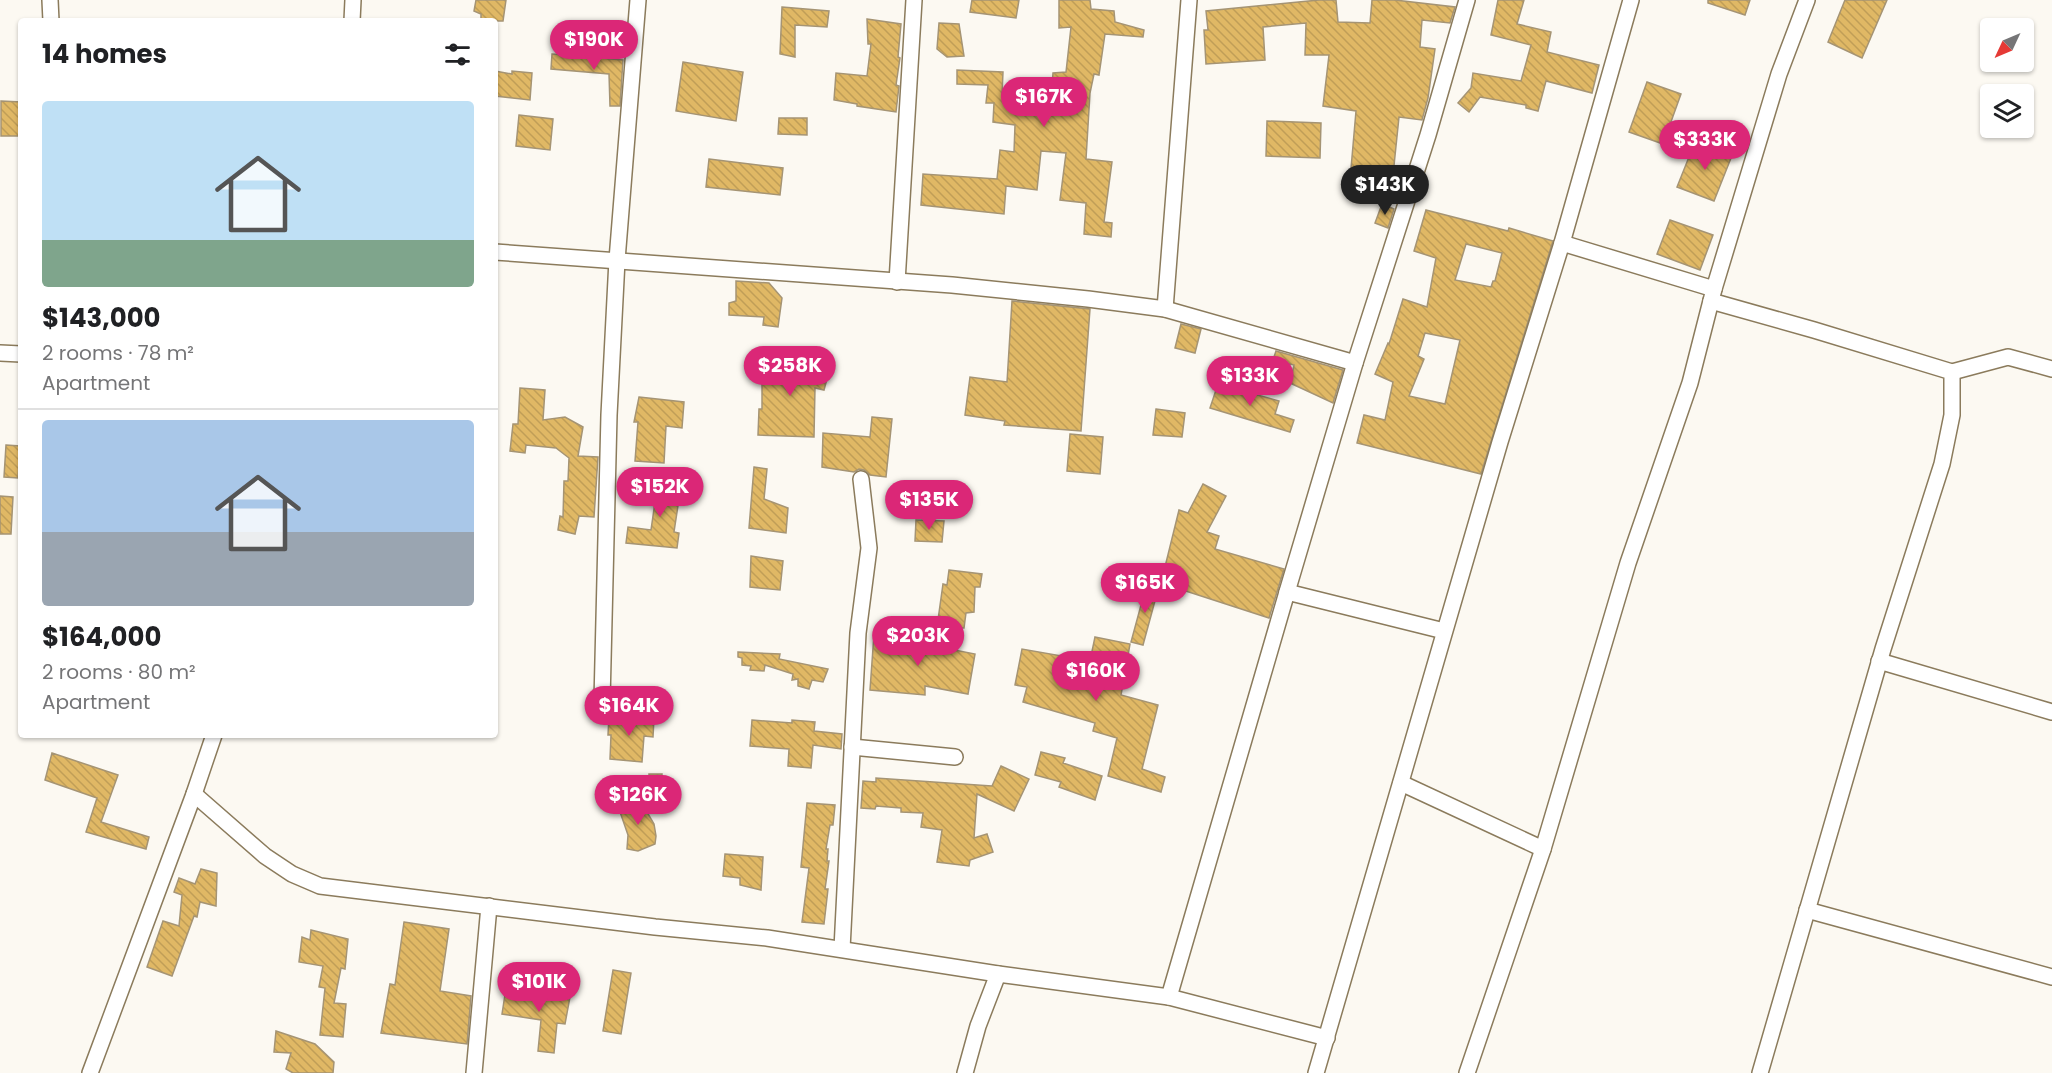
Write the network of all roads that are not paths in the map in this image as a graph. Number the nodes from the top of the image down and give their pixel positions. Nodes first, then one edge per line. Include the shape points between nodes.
1 (51, 0) edge
2 (353, 0) edge
3 (638, 0) edge
4 (914, 0) edge
5 (1189, 0) edge
6 (1467, 0) edge
7 (1630, 0) edge
8 (1807, 0) edge
9 (51, 18) edge
10 (352, 18) edge
11 (1562, 243) junction
12 (498, 252) edge
13 (617, 260) junction
14 (897, 282) junction
15 (1713, 295) junction
16 (1165, 309) junction
17 (0, 353) edge
18 (18, 354) edge
19 (1355, 363) junction
20 (2052, 369) edge
21 (1952, 372) junction
22 (861, 479) dead end
23 (1287, 592) junction
24 (1444, 631) junction
25 (1879, 661) junction
26 (602, 701) dead end
27 (2052, 712) edge
28 (213, 738) edge
29 (852, 747) junction
30 (955, 757) dead end
31 (1401, 783) junction
32 (194, 794) junction
33 (1543, 849) junction
34 (489, 906) junction
35 (1807, 910) junction
36 (842, 949) junction
37 (998, 974) junction
38 (2052, 977) edge
39 (1169, 997) junction
40 (1327, 1038) junction
41 (90, 1073) edge
42 (474, 1073) edge
43 (964, 1073) edge
44 (1316, 1073) edge
45 (1467, 1073) edge
46 (1760, 1073) edge

1 - 9 street
2 - 10 street
3 - 13 street
4 - 14 street
5 - 16 street
6 - 19 street
7 - 11 street
8 - 15 street via 1779,74
11 - 15 street
11 - 24 street
12 - 13 street
13 - 14 street
13 - 26 street
14 - 16 street
15 - 21 street
15 - 33 street via 1690,383 1628,563
16 - 19 street
17 - 18 street
19 - 23 street
20 - 21 street via 2008,357
21 - 25 street via 1952,415 1942,464
22 - 29 street via 868,548 858,633
23 - 24 street
23 - 39 street
24 - 31 street
25 - 27 street
25 - 35 street
28 - 32 street
29 - 30 street
29 - 36 street
31 - 33 street
31 - 40 street
32 - 34 street via 265,856 320,886
32 - 41 street
33 - 45 street
34 - 36 street
34 - 42 street
35 - 38 street
35 - 46 street
36 - 37 street
37 - 39 street
37 - 43 street
39 - 40 street
40 - 44 street

